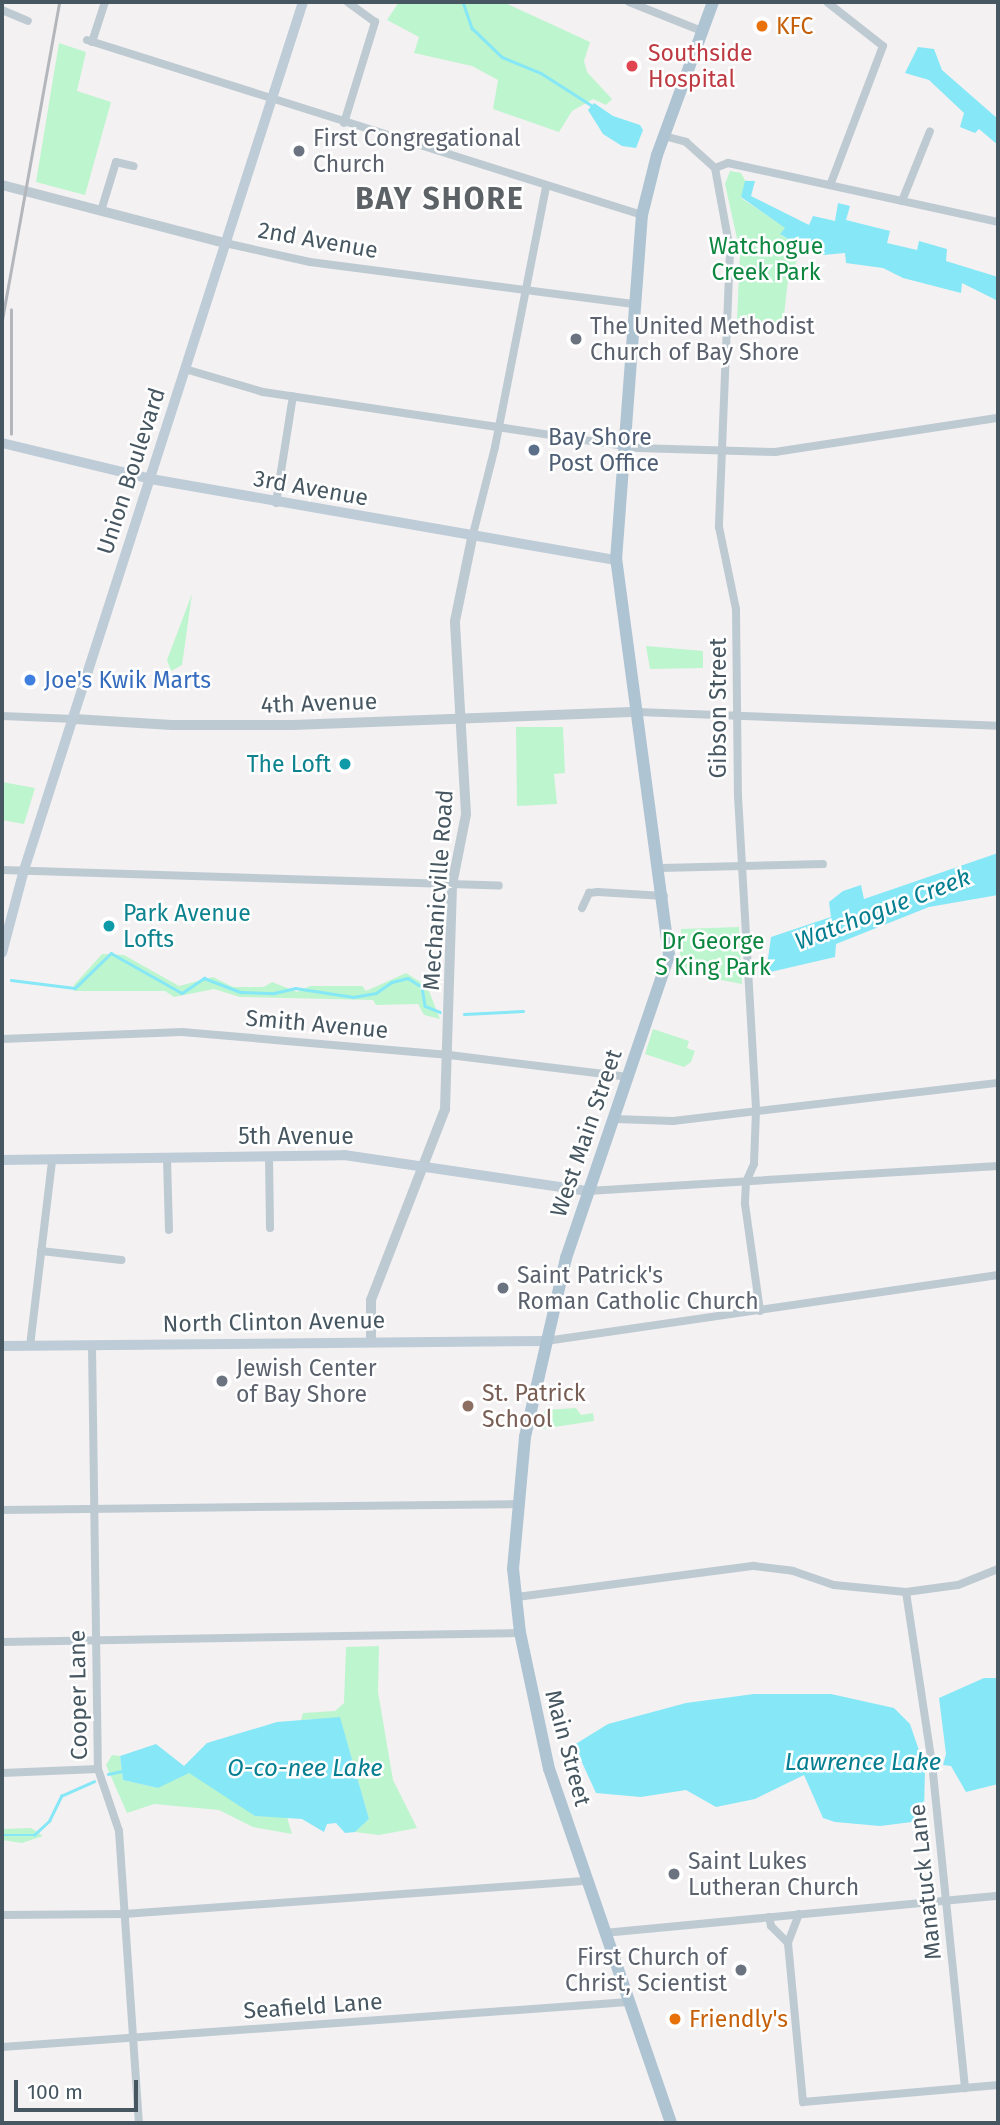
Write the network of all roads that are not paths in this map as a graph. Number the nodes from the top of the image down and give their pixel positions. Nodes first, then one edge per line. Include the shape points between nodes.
1 (105, 2) edge
2 (303, 2) edge
3 (347, 2) edge
4 (629, 2) edge
5 (713, 2) edge
6 (827, 2) edge
7 (2, 10) edge
8 (28, 21) dead end
9 (702, 31) junction
10 (271, 99) junction
11 (344, 123) junction
12 (930, 131) dead end
13 (664, 136) junction
14 (134, 166) dead end
15 (715, 168) junction
16 (831, 183) junction
17 (2, 185) edge
18 (546, 186) junction
19 (902, 201) junction
20 (101, 211) junction
21 (642, 215) junction
22 (998, 222) edge
23 (225, 243) junction
24 (523, 290) junction
25 (633, 304) junction
26 (186, 369) junction
27 (293, 396) junction
28 (998, 418) edge
29 (499, 427) junction
30 (2, 443) edge
31 (625, 446) junction
32 (722, 452) junction
33 (150, 479) junction
34 (276, 503) junction
35 (472, 538) junction
36 (616, 560) junction
37 (638, 712) junction
38 (2, 716) edge
39 (461, 718) junction
40 (74, 719) junction
41 (735, 719) junction
42 (998, 726) edge
43 (823, 864) dead end
44 (741, 865) junction
45 (661, 868) junction
46 (2, 870) edge
47 (24, 870) junction
48 (452, 885) junction
49 (499, 886) dead end
50 (664, 895) junction
51 (582, 908) dead end
52 (2, 953) edge
53 (2, 1039) edge
54 (449, 1055) junction
55 (628, 1077) junction
56 (998, 1083) edge
57 (756, 1111) junction
58 (614, 1119) junction
59 (269, 1156) junction
60 (167, 1159) junction
61 (2, 1160) edge
62 (52, 1161) junction
63 (425, 1164) junction
64 (998, 1166) edge
65 (746, 1182) junction
66 (588, 1191) junction
67 (270, 1228) dead end
68 (169, 1230) dead end
69 (41, 1251) junction
70 (121, 1260) dead end
71 (998, 1275) edge
72 (761, 1311) junction
73 (371, 1341) junction
74 (546, 1341) junction
75 (2, 1346) edge
76 (30, 1346) junction
77 (92, 1346) junction
78 (519, 1504) junction
79 (94, 1509) junction
80 (2, 1510) edge
81 (513, 1569) joint
82 (998, 1569) edge
83 (906, 1592) junction
84 (517, 1597) junction
85 (520, 1633) junction
86 (96, 1640) junction
87 (2, 1642) edge
88 (98, 1769) junction
89 (2, 1773) edge
90 (587, 1881) junction
91 (998, 1896) edge
92 (947, 1901) junction
93 (124, 1914) junction
94 (799, 1914) junction
95 (2, 1915) edge
96 (769, 1917) junction
97 (604, 1933) junction
98 (788, 1943) junction
99 (628, 2002) junction
100 (134, 2038) junction
101 (2, 2047) edge
102 (998, 2085) edge
103 (965, 2088) junction
104 (139, 2123) edge
105 (671, 2123) edge

1 - 10 street via 89,41
2 - 10 main road, Union Boulevard
3 - 11 street via 375,22
4 - 9 street
5 - 9 main road
6 - 16 street via 883,46
7 - 8 street
9 - 13 main road, West Main Street
10 - 11 street
10 - 23 main road, Union Boulevard
11 - 18 street
12 - 19 street
13 - 15 street via 686,142
13 - 21 main road, West Main Street
14 - 20 street via 116,162
15 - 16 street via 728,163
15 - 32 street, Gibson Street via 729,237 732,283
16 - 19 street
17 - 20 street, 2nd Avenue
18 - 21 street
18 - 24 street, Mechanicville Road
19 - 22 street
20 - 23 street, 2nd Avenue
21 - 25 main road, West Main Street
23 - 24 street, 2nd Avenue via 310,262
23 - 26 main road, Union Boulevard
24 - 25 street, 2nd Avenue
24 - 29 street, Mechanicville Road
25 - 31 main road, West Main Street
26 - 27 street
26 - 33 main road, Union Boulevard
27 - 29 street
27 - 34 street
28 - 32 street via 782,451
29 - 31 street
29 - 35 street, Mechanicville Road
30 - 33 main road, 3rd Avenue
31 - 32 street
31 - 36 main road, West Main Street
32 - 41 street, Gibson Street via 719,527 736,609
33 - 34 main road, 3rd Avenue
33 - 40 main road, Union Boulevard
34 - 35 main road, 3rd Avenue
35 - 36 main road, 3rd Avenue
35 - 39 street, Mechanicville Road via 455,621
36 - 37 main road, West Main Street
37 - 39 street, 4th Avenue
37 - 41 street
37 - 45 main road, West Main Street
38 - 40 street, 4th Avenue
39 - 40 street, 4th Avenue via 172,725
39 - 48 street, Mechanicville Road via 466,814
40 - 47 main road, Union Boulevard
41 - 42 street
41 - 44 street, Gibson Street
43 - 44 street
44 - 45 street
44 - 57 street, Gibson Street
45 - 50 main road, West Main Street
46 - 47 street
47 - 48 street via 62,875
47 - 52 main road, Union Boulevard
48 - 49 street
48 - 54 street, Mechanicville Road
50 - 51 street via 589,893
50 - 55 main road, West Main Street via 669,955
53 - 54 street, Smith Avenue via 182,1032
54 - 55 street, Smith Avenue
54 - 63 street, Mechanicville Road via 445,1109
55 - 58 main road, West Main Street
56 - 57 street
57 - 58 street via 673,1121
57 - 65 street, Gibson Street via 754,1164
58 - 66 main road, West Main Street
59 - 60 main road, 5th Avenue
59 - 63 main road, 5th Avenue via 344,1156
59 - 67 street
60 - 62 main road, 5th Avenue
60 - 68 street
61 - 62 main road, 5th Avenue
62 - 69 street
63 - 66 main road, 5th Avenue
63 - 73 street, Mechanicville Road via 371,1300
64 - 65 street
65 - 66 street
65 - 72 street, Gibson Street
66 - 74 main road, West Main Street
69 - 70 street
69 - 76 street
71 - 72 street
72 - 74 street
73 - 74 main road, North Clinton Avenue
73 - 77 main road, North Clinton Avenue
74 - 78 main road, West Main Street via 525,1437
75 - 76 main road, North Clinton Avenue
76 - 77 main road, North Clinton Avenue
77 - 79 street, Cooper Lane
78 - 79 street
78 - 81 main road, West Main Street
79 - 80 street
79 - 86 street, Cooper Lane
81 - 84 main road, Main Street
82 - 83 street via 958,1585
83 - 84 street via 834,1585 793,1571 754,1566
83 - 92 street, Manatuck Lane
84 - 85 main road, Main Street
85 - 86 street
85 - 90 main road, Main Street via 549,1769
86 - 87 street
86 - 88 street, Cooper Lane
88 - 89 street
88 - 93 street, Cooper Lane via 119,1831
90 - 93 street
90 - 97 main road, Main Street
91 - 92 street
92 - 94 street
92 - 103 street, Manatuck Lane
93 - 95 street
93 - 100 street, Cooper Lane
94 - 96 street
94 - 98 street
96 - 97 street
96 - 98 street via 771,1926
97 - 99 main road, Main Street
98 - 103 street via 803,2102
99 - 100 street, Seafield Lane
99 - 105 main road, Main Street
100 - 101 street, Seafield Lane
100 - 104 street, Cooper Lane
102 - 103 street

